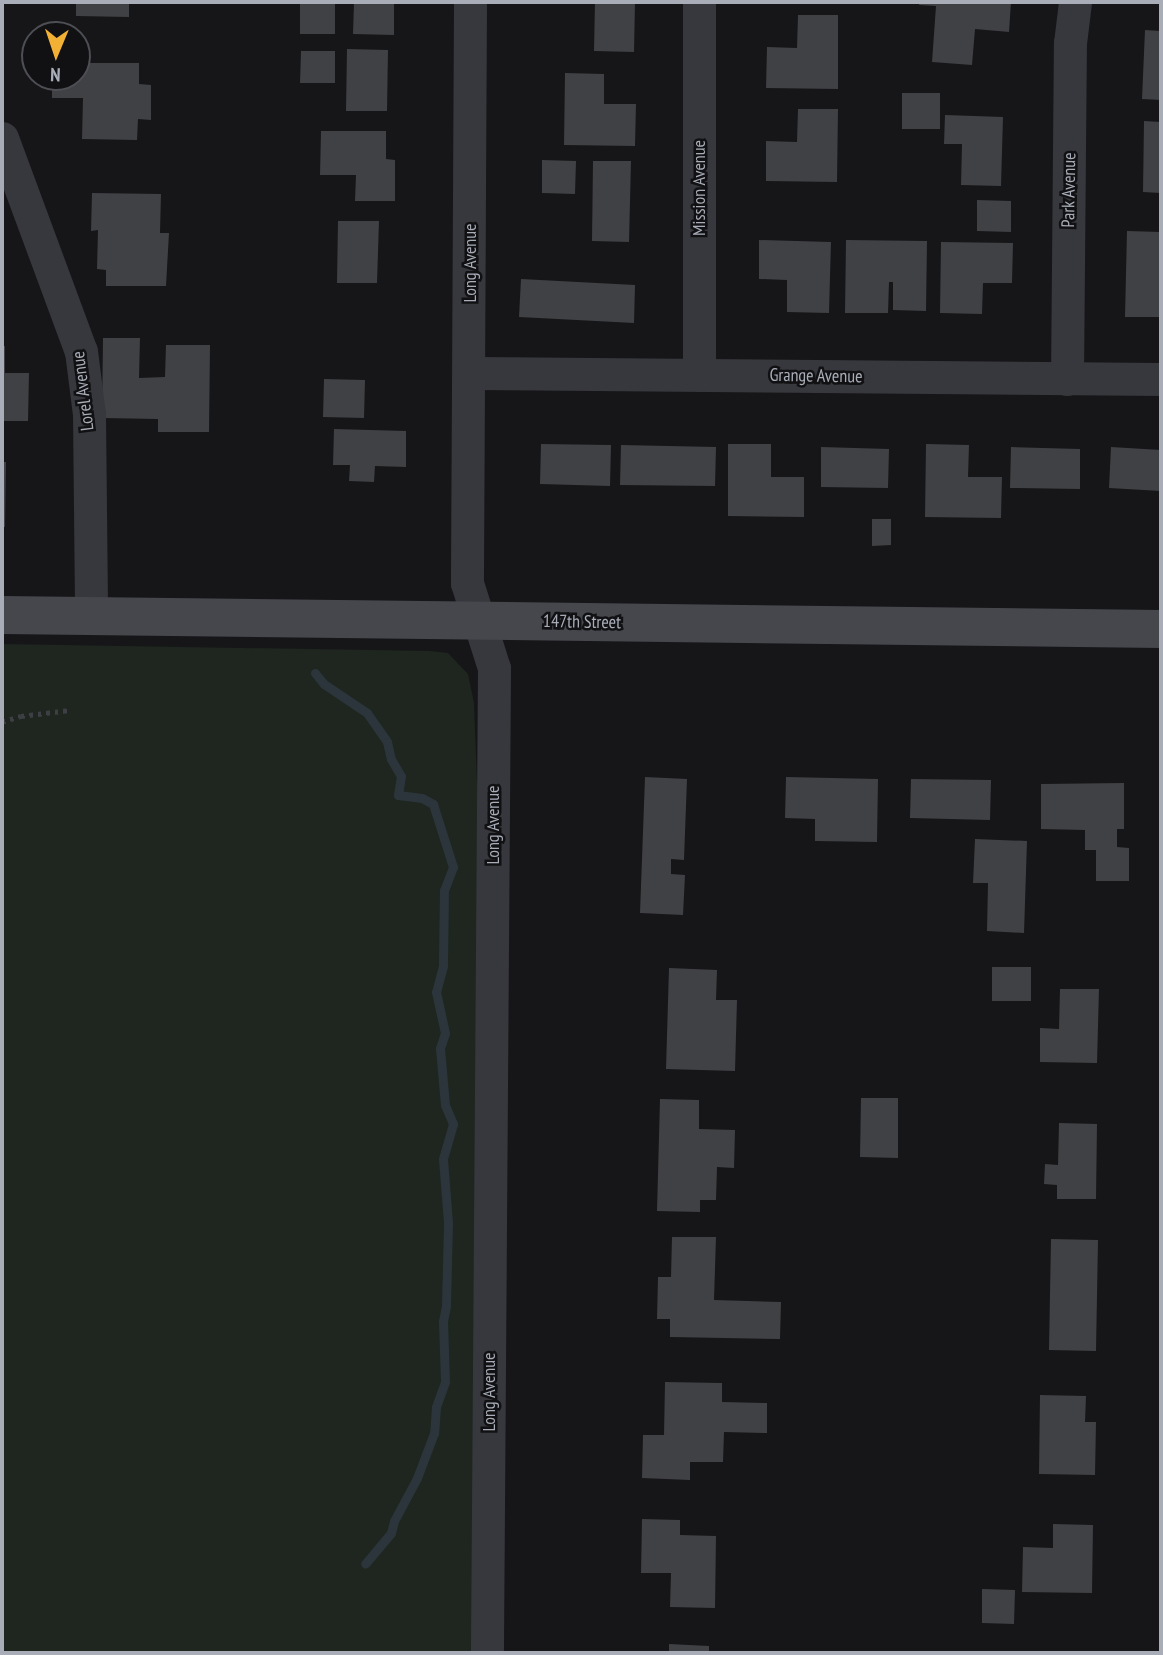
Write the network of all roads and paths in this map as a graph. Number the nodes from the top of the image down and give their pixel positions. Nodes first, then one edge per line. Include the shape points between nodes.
1 (470, 2) edge
2 (699, 2) edge
3 (1075, 2) edge
4 (2, 138) edge
5 (470, 373) junction
6 (699, 375) junction
7 (1066, 379) junction
8 (1161, 379) edge
9 (2, 615) edge
10 (90, 616) junction
11 (479, 620) junction
12 (1161, 629) edge
13 (70, 710) dead end
14 (2, 723) edge
15 (487, 1653) edge

1 - 5 street, Long Avenue
2 - 6 street, Mission Avenue
3 - 7 street, Park Avenue via 1070,43
4 - 10 street, Lorel Avenue via 81,351 89,414
5 - 6 street, Grange Avenue
5 - 11 street, Long Avenue via 467,583
6 - 7 street, Grange Avenue
7 - 8 street, Grange Avenue
9 - 10 main road, 147th Street
10 - 11 main road, 147th Street
11 - 12 main road, 147th Street
11 - 15 street, Long Avenue via 494,668
13 - 14 path

